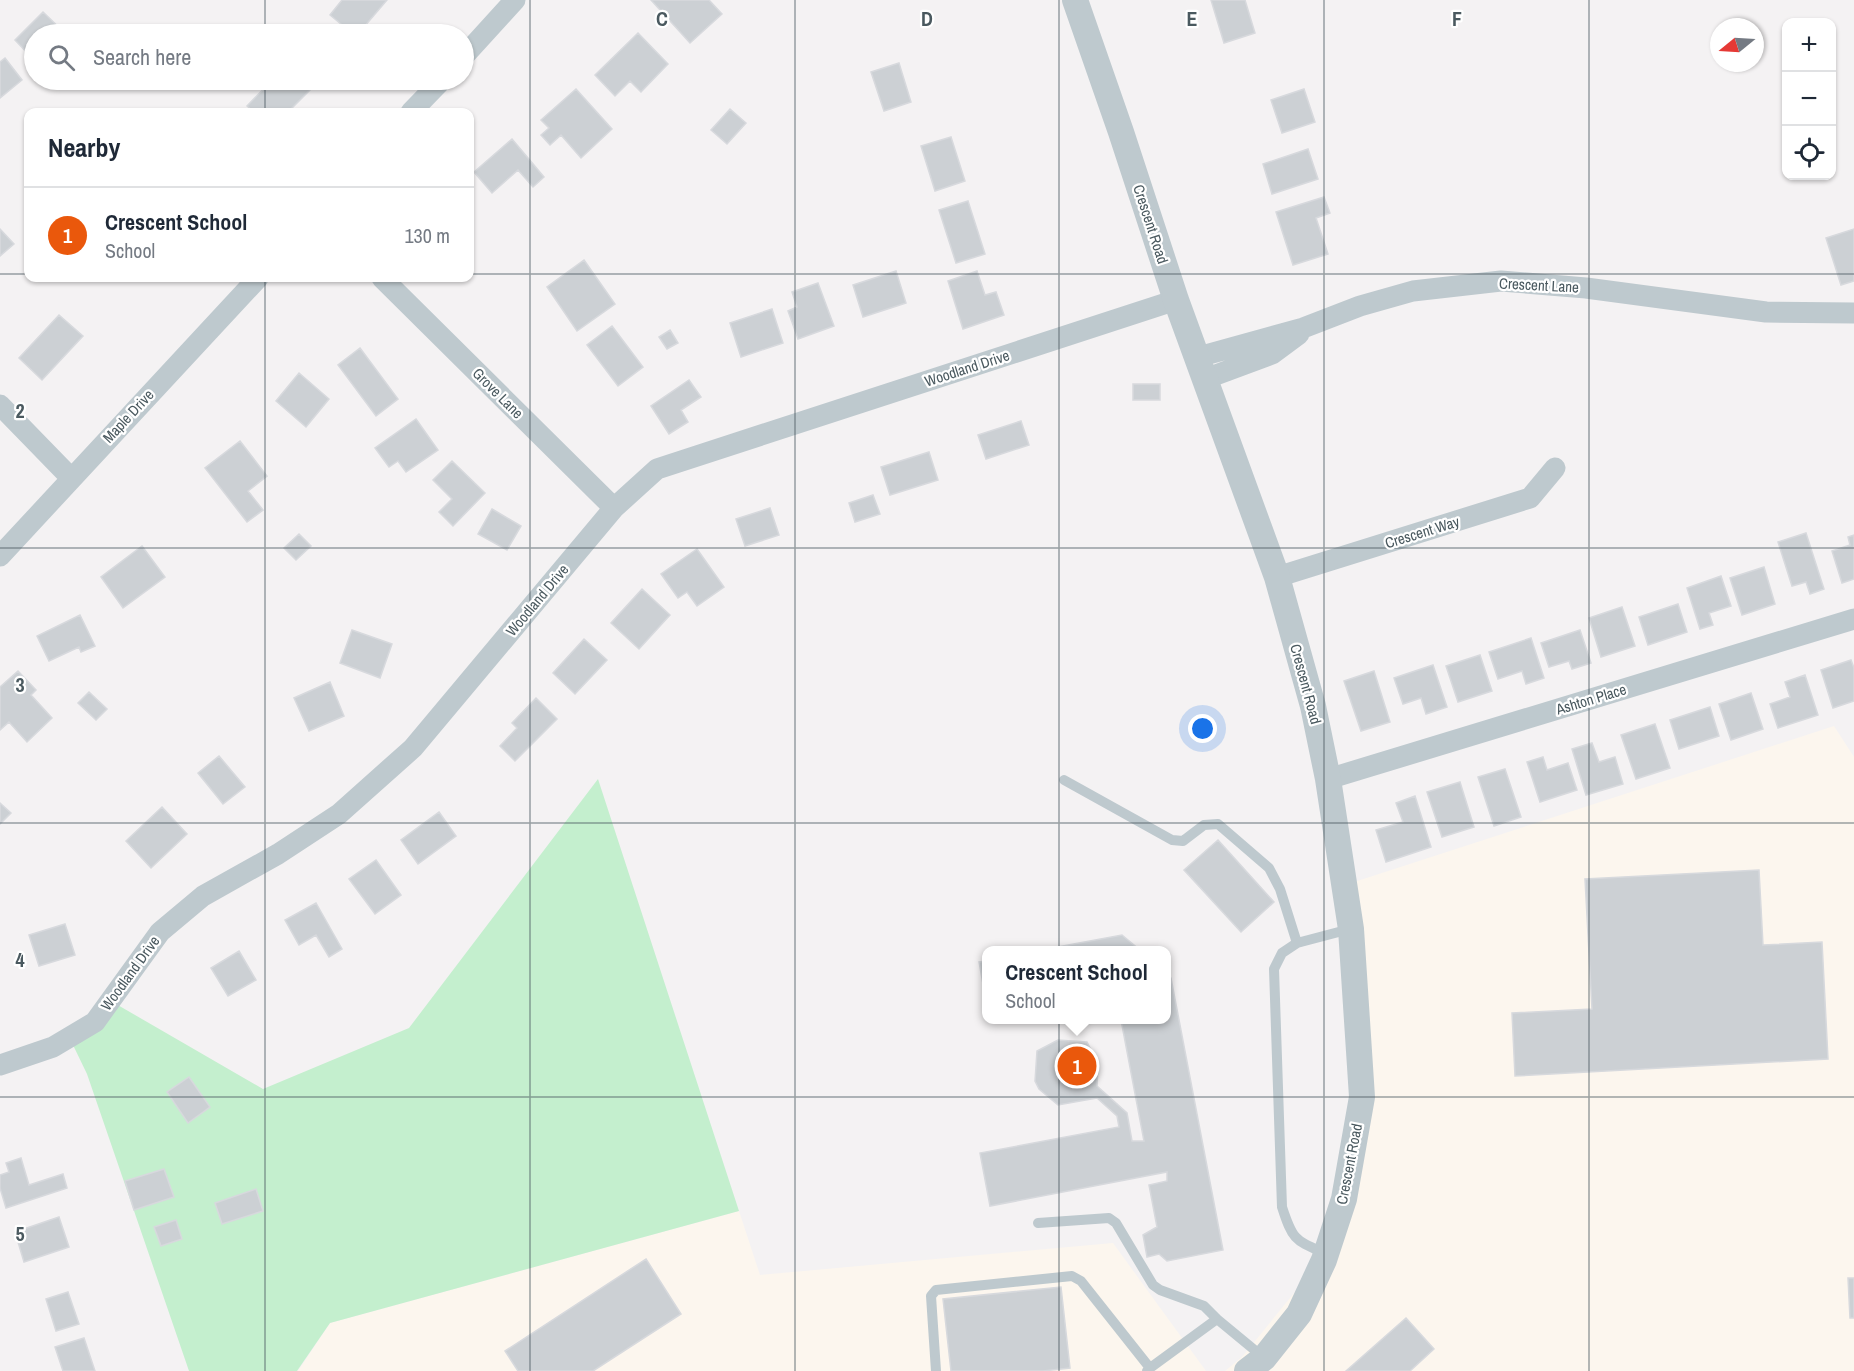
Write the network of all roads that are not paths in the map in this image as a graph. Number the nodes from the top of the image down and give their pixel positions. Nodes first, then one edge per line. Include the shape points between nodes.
1 (515, 0) edge
2 (1075, 0) edge
3 (474, 45) edge
4 (432, 90) edge
5 (415, 108) edge
6 (254, 282) edge
7 (386, 282) edge
8 (1176, 300) junction
9 (1854, 313) edge
10 (1202, 368) junction
11 (0, 405) edge
12 (1554, 468) dead end
13 (71, 477) junction
14 (614, 508) junction
15 (0, 556) edge
16 (1277, 577) junction
17 (1854, 619) edge
18 (1328, 779) junction
19 (1064, 780) dead end
20 (1351, 929) junction
21 (1297, 943) junction
22 (0, 1065) edge
23 (1038, 1223) dead end
24 (1326, 1254) junction
25 (1217, 1319) junction
26 (1256, 1364) edge
27 (1149, 1370) edge
28 (936, 1371) edge

1 - 3 street
2 - 8 street, Crescent Road
4 - 5 street
6 - 13 street, Maple Drive
7 - 14 street, Grove Lane
8 - 10 street, Crescent Road
8 - 14 street, Woodland Drive via 657,469
9 - 10 street, Crescent Lane via 1766,312 1501,281 1413,291 1360,306 1315,324 1272,354
10 - 16 street, Crescent Road
11 - 13 street
12 - 16 street, Crescent Way via 1530,498
13 - 15 street, Maple Drive
14 - 22 street, Woodland Drive via 404,756 339,814 203,896 160,932 95,1022 53,1047
16 - 18 street, Crescent Road via 1313,706
17 - 18 street, Ashton Place
18 - 20 street, Crescent Road
19 - 21 lane via 1172,840 1184,841 1204,825 1218,824 1269,868
20 - 21 lane
20 - 24 street, Crescent Road via 1362,1097 1344,1199
21 - 24 lane via 1282,953 1274,969 1282,1207 1295,1237
23 - 25 lane via 1109,1218 1116,1223 1153,1285 1204,1306
24 - 26 street, Crescent Road via 1299,1314
25 - 26 lane
25 - 27 lane
27 - 28 lane via 1082,1281 1072,1276 936,1290 931,1296

